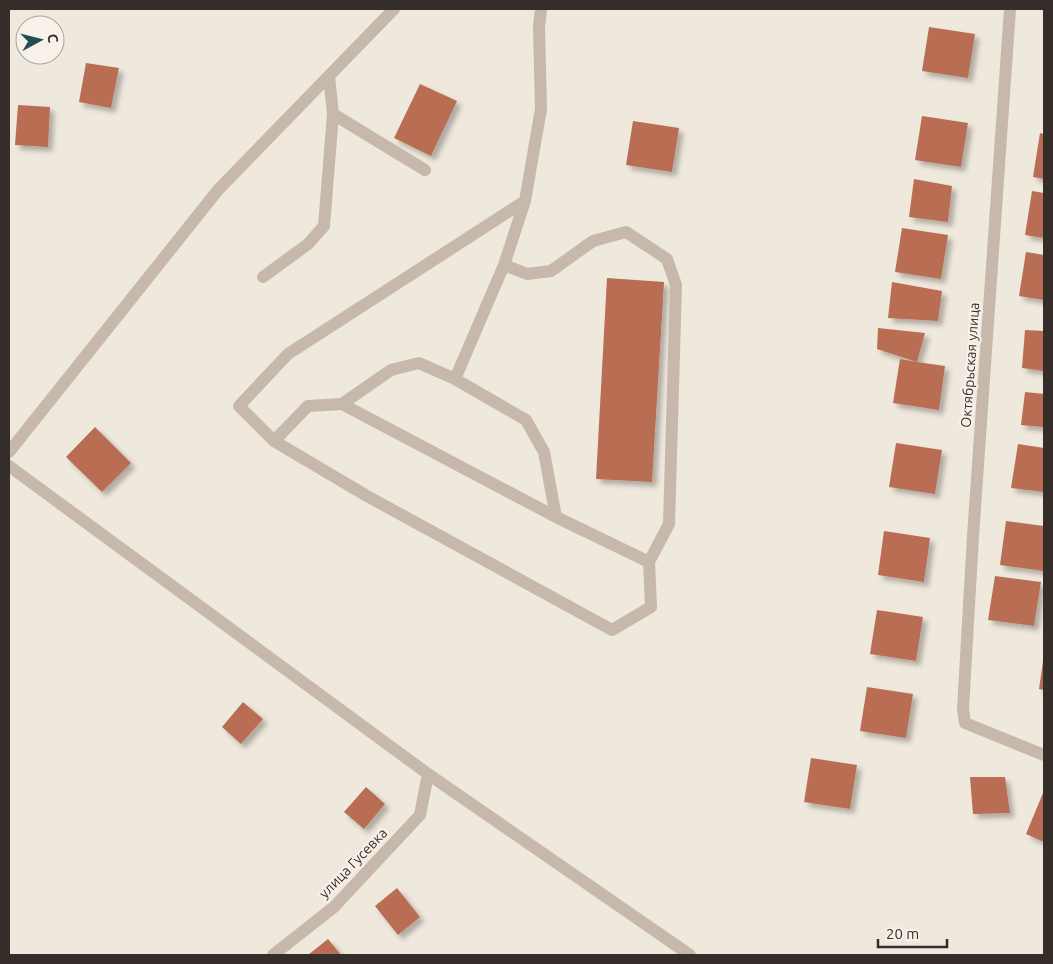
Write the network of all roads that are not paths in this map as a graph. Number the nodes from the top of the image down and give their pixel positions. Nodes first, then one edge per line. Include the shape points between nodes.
1 (394, 9) edge
2 (541, 9) edge
3 (1010, 9) edge
4 (329, 76) junction
5 (333, 114) junction
6 (425, 170) dead end
7 (525, 201) junction
8 (504, 265) junction
9 (263, 277) dead end
10 (456, 379) junction
11 (342, 404) junction
12 (274, 441) junction
13 (9, 452) edge
14 (9, 466) edge
15 (556, 516) junction
16 (650, 562) junction
17 (1044, 755) edge
18 (428, 774) junction
19 (671, 942) junction
20 (273, 955) edge
21 (668, 955) edge
22 (690, 955) edge

1 - 4 street
2 - 7 street via 541,109
3 - 17 street, Октябрьская улица via 963,709 965,723
4 - 5 street
4 - 13 street via 218,190
5 - 6 street
5 - 9 street via 324,226 308,244
7 - 8 street
7 - 12 street via 288,354 239,406
8 - 10 street
8 - 16 street via 527,274 551,271 593,241 626,232 667,259 676,284 669,524
10 - 11 street via 419,363 391,370
10 - 15 street via 526,420 544,452
11 - 12 street via 308,406
11 - 15 street
12 - 16 street via 612,630 651,608
14 - 18 street
15 - 16 street
18 - 19 street
18 - 20 street, улица Гусевка via 420,815 334,907
19 - 21 street
19 - 22 street

